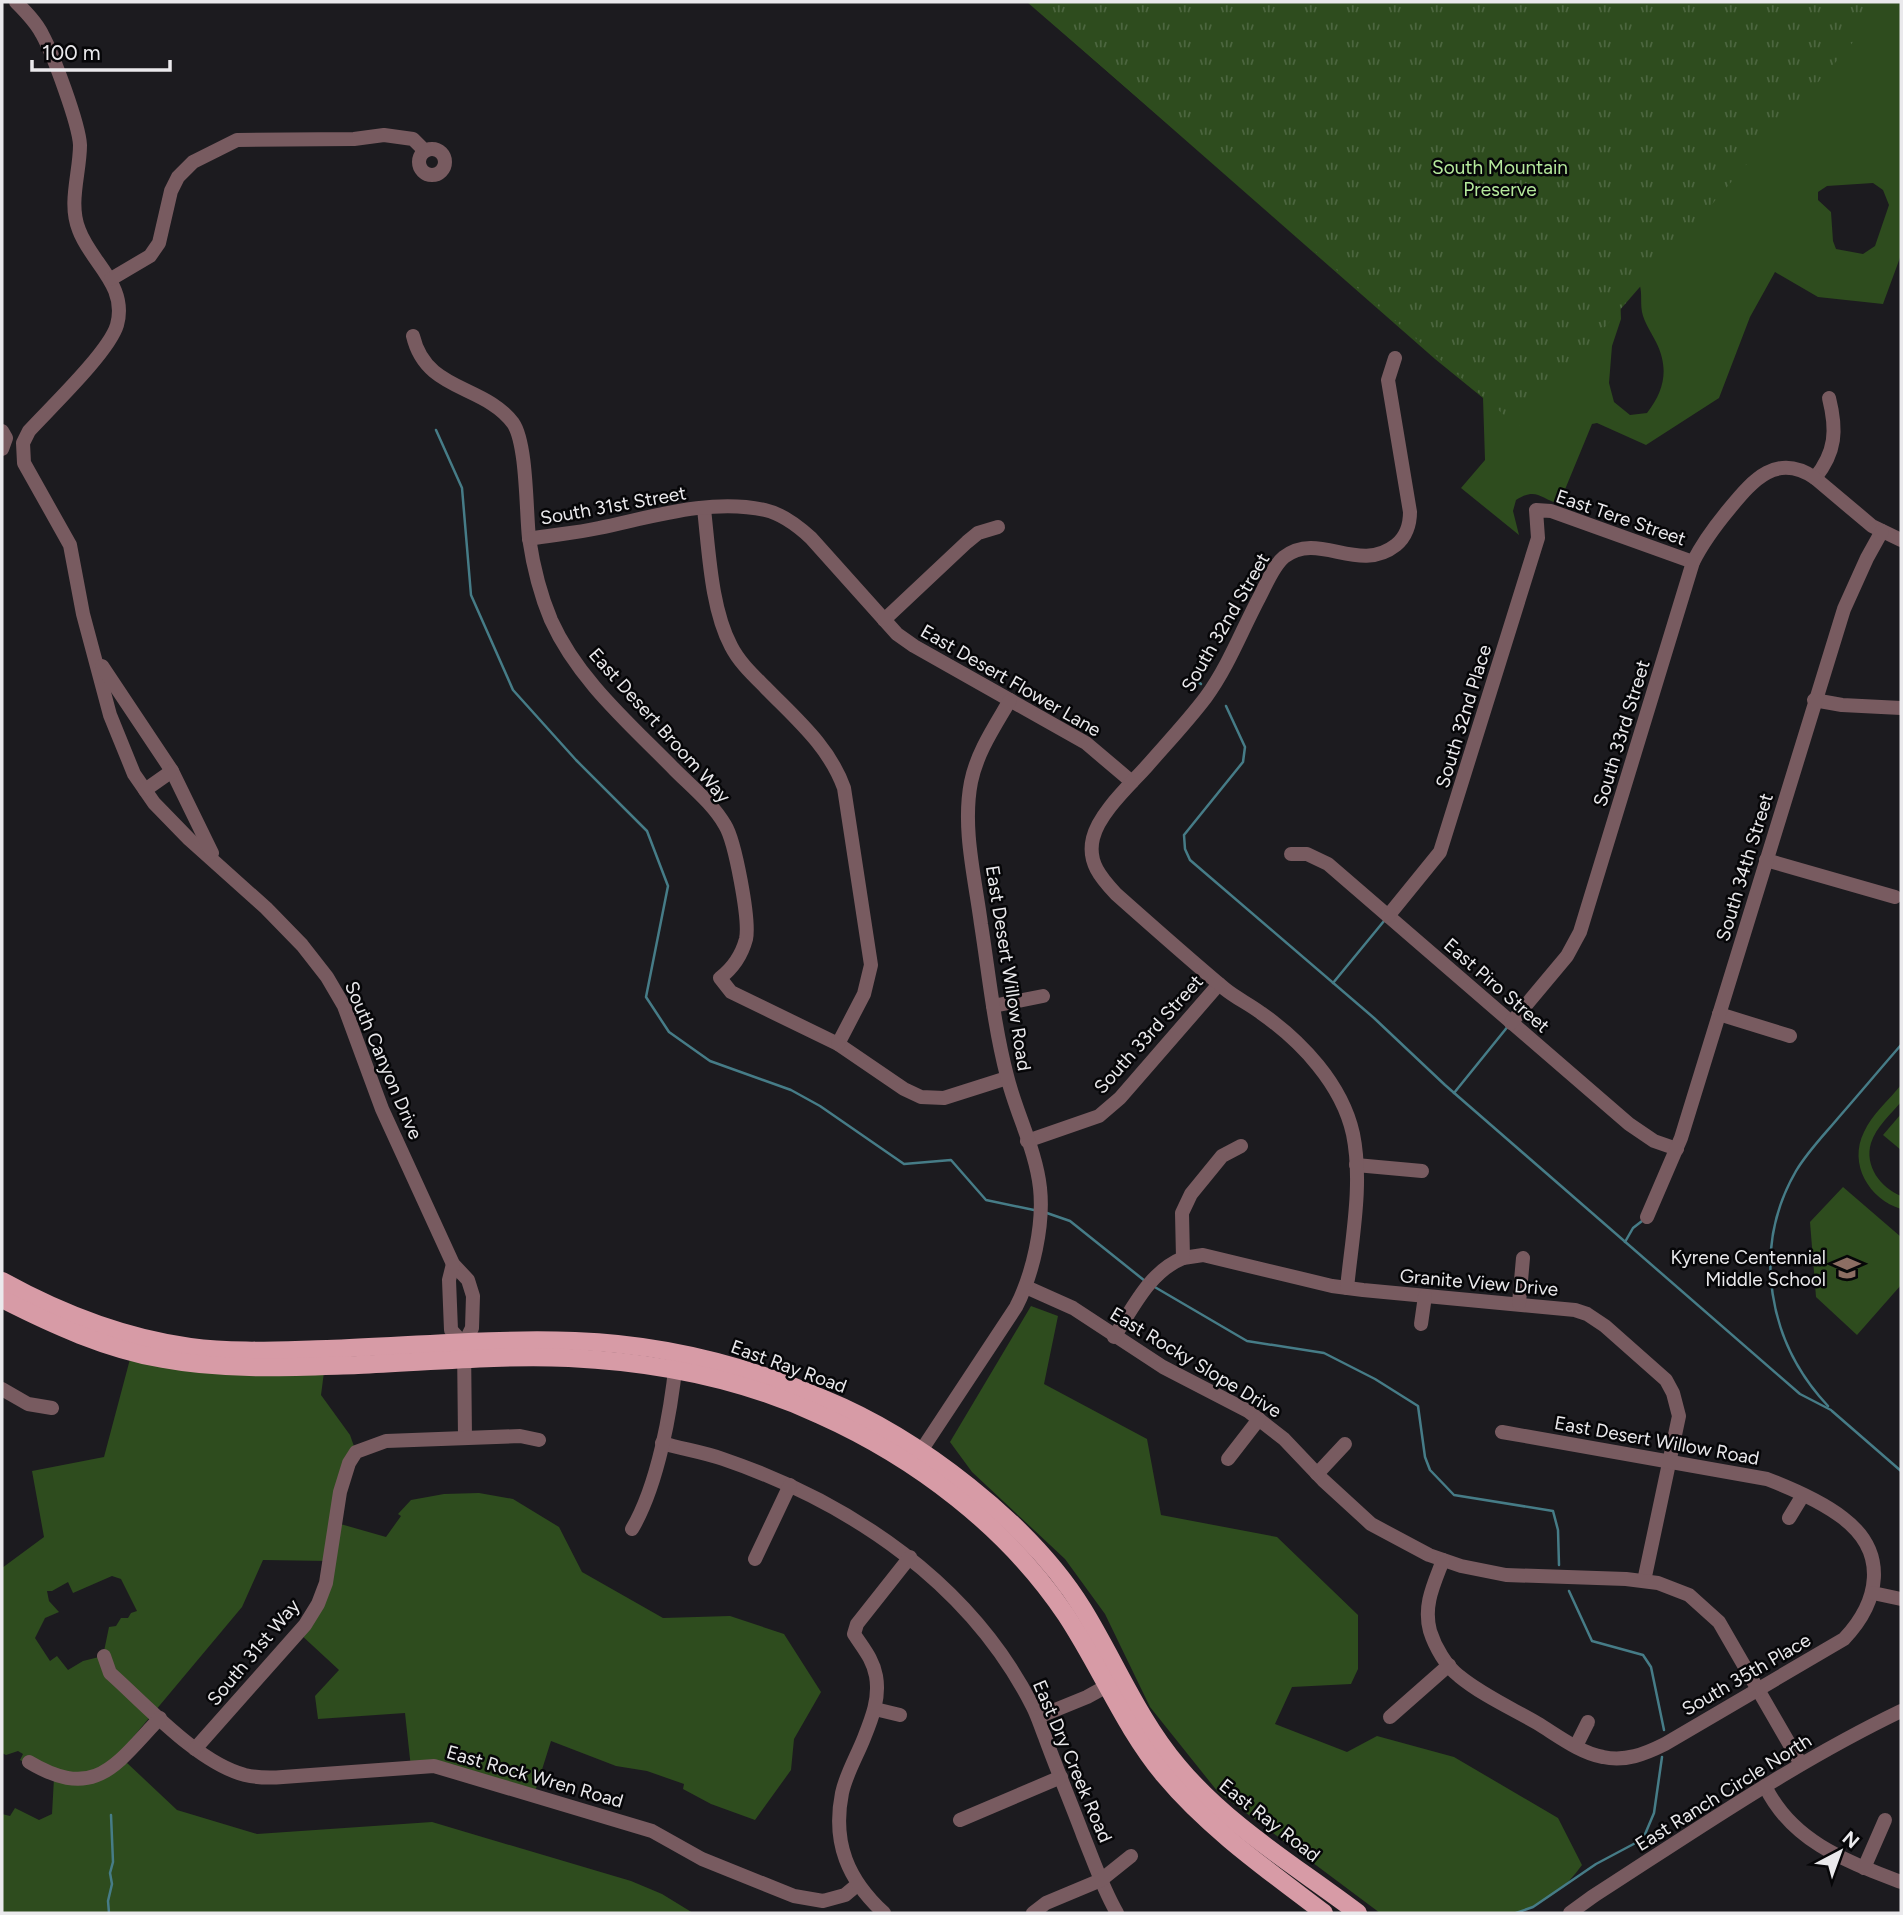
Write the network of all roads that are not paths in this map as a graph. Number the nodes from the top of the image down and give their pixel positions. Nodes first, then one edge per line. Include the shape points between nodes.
1 (16, 2) edge
2 (425, 151) dead end
3 (111, 279) junction
4 (413, 336) dead end
5 (1395, 358) dead end
6 (1829, 398) dead end
7 (3, 440) edge
8 (23, 443) junction
9 (1815, 478) junction
10 (704, 509) junction
11 (1536, 510) joint
12 (998, 527) dead end
13 (1882, 531) junction
14 (529, 539) junction
15 (1901, 540) edge
16 (1693, 562) junction
17 (884, 620) junction
18 (95, 656) junction
19 (1010, 700) junction
20 (1814, 700) junction
21 (1901, 708) edge
22 (172, 771) junction
23 (1132, 782) junction
24 (145, 790) junction
25 (1291, 853) dead end
26 (1766, 860) junction
27 (218, 863) junction
28 (1895, 897) dead end
29 (1388, 916) junction
30 (1220, 984) junction
31 (1043, 996) dead end
32 (993, 1006) junction
33 (1719, 1014) junction
34 (1511, 1023) junction
35 (1790, 1036) dead end
36 (838, 1044) junction
37 (1007, 1078) junction
38 (1027, 1141) junction
39 (1241, 1146) dead end
40 (1677, 1149) junction
41 (1356, 1165) junction
42 (1422, 1171) dead end
43 (1647, 1217) dead end
44 (1183, 1258) junction
45 (1523, 1258) dead end
46 (453, 1264) junction
47 (1026, 1287) junction
48 (2, 1288) edge
49 (1347, 1288) junction
50 (1425, 1296) junction
51 (1520, 1303) junction
52 (472, 1305) junction
53 (450, 1306) junction
54 (1421, 1324) dead end
55 (1114, 1337) junction
56 (463, 1353) junction
57 (676, 1361) junction
58 (2, 1388) edge
59 (52, 1408) dead end
60 (1259, 1419) junction
61 (1502, 1432) dead end
62 (465, 1438) junction
63 (539, 1440) dead end
64 (662, 1443) junction
65 (1345, 1444) dead end
66 (916, 1458) junction
67 (1228, 1459) dead end
68 (1670, 1461) junction
69 (1317, 1474) junction
70 (790, 1485) junction
71 (1803, 1495) junction
72 (1789, 1518) dead end
73 (632, 1529) dead end
74 (910, 1558) junction
75 (755, 1559) dead end
76 (1443, 1560) junction
77 (1644, 1581) junction
78 (1873, 1594) junction
79 (1901, 1599) edge
80 (104, 1656) dead end
81 (1450, 1665) junction
82 (1114, 1682) junction
83 (1758, 1688) junction
84 (875, 1709) junction
85 (1901, 1711) edge
86 (900, 1715) dead end
87 (1038, 1717) junction
88 (1390, 1717) dead end
89 (160, 1718) junction
90 (1588, 1722) dead end
91 (1576, 1746) junction
92 (195, 1749) junction
93 (29, 1762) dead end
94 (1801, 1764) junction
95 (1061, 1777) junction
96 (1765, 1786) junction
97 (960, 1820) dead end
98 (1885, 1820) dead end
99 (1131, 1856) dead end
100 (1864, 1868) junction
101 (1101, 1880) junction
102 (1901, 1881) edge
103 (857, 1885) junction
104 (884, 1913) edge
105 (1033, 1913) edge
106 (1117, 1913) edge
107 (1324, 1913) edge
108 (1358, 1913) edge
109 (1570, 1913) edge

1 - 3 street via 43,35 75,120 80,144 75,184 79,230
2 - 3 street via 412,139 384,135 237,140 193,162 178,177 155,250
3 - 8 street via 119,313 116,328
4 - 14 street, East Desert Broom Way via 430,370 488,402 515,425 522,444
5 - 23 street, South 32nd Street via 1388,380 1410,512 1399,543 1375,557 1315,548 1296,550 1283,558 1214,685
6 - 9 street via 1834,438
7 - 8 street
8 - 18 street, South Canyon Drive via 24,463 70,545
9 - 13 street
9 - 16 street, South 33rd Street via 1781,468 1752,482 1703,542
10 - 14 street, South 31st Street
10 - 17 street, East Desert Flower Lane via 768,511 798,526
10 - 36 street via 720,620 731,646 826,752 844,788 871,965 864,994
11 - 16 street, East Tere Street via 1551,511
11 - 29 street, South 32nd Place via 1538,538 1440,852
12 - 17 street via 978,533
13 - 15 street
13 - 20 street, South 34th Street via 1844,609
14 - 36 street, East Desert Broom Way via 539,585 565,647 603,696 725,825 734,847 746,938 732,968 720,978 731,992
16 - 34 street, South 33rd Street via 1580,932 1567,956
17 - 19 street, East Desert Flower Lane via 914,646
18 - 22 street, South Canyon Drive
18 - 24 street, South Canyon Drive via 110,715
19 - 23 street, East Desert Flower Lane via 1086,743
19 - 32 street, East Desert Willow Road via 977,759 968,820
20 - 21 street
20 - 26 street, South 34th Street
22 - 24 street
22 - 27 street, South Canyon Drive
23 - 30 street, South 32nd Street via 1093,836 1091,853 1101,878
24 - 27 street, South Canyon Drive via 189,839
25 - 29 street, East Piro Street via 1317,857
26 - 28 street
26 - 33 street, South 34th Street
27 - 46 street, South Canyon Drive via 302,945 344,1006 382,1109
29 - 34 street, East Piro Street
30 - 38 street, South 33rd Street via 1099,1116
30 - 41 street via 1304,1049 1328,1079 1352,1132
31 - 32 street
32 - 37 street, East Desert Willow Road
33 - 35 street
33 - 40 street, South 34th Street
34 - 40 street, East Piro Street via 1629,1124
36 - 37 street via 922,1097 944,1098
37 - 38 street, East Desert Willow Road
38 - 47 street, East Desert Willow Road via 1040,1188
39 - 44 street via 1222,1156 1191,1194 1182,1213
40 - 43 street, South 34th Street
41 - 42 street
41 - 49 street
44 - 49 street, Granite View Drive via 1203,1255
44 - 55 street via 1154,1277
45 - 51 street
46 - 52 street, South Canyon Drive via 468,1280
46 - 53 street
47 - 55 street, East Rocky Slope Drive via 1073,1308
47 - 66 street
48 - 56 main road, East Ray Road via 63,1329 159,1359 192,1364 295,1367
49 - 50 street, Granite View Drive
50 - 51 street, Granite View Drive
50 - 54 street
51 - 68 street, Granite View Drive via 1587,1314 1666,1380 1679,1416
52 - 53 street
52 - 56 street, South Canyon Drive
53 - 56 street via 451,1330
55 - 60 street, East Rocky Slope Drive
56 - 57 main road, East Ray Road via 632,1363
56 - 62 street
57 - 64 street
57 - 66 main road, East Ray Road via 792,1403
58 - 59 street via 29,1404
60 - 67 street
60 - 69 street, East Rocky Slope Drive
61 - 68 street, East Desert Willow Road
62 - 63 street
62 - 92 street, South 31st Way via 386,1441 356,1452 341,1492 318,1604 305,1625
64 - 70 street, East Dry Creek Road via 721,1458
64 - 73 street via 648,1494
65 - 69 street
66 - 82 main road, East Ray Road via 1036,1574
68 - 71 street, East Desert Willow Road via 1767,1479
68 - 77 street, Granite View Drive
69 - 76 street, East Rocky Slope Drive via 1371,1524
70 - 74 street, East Dry Creek Road
70 - 75 street
71 - 72 street
71 - 78 street, East Desert Willow Road via 1860,1534 1873,1566
74 - 84 street via 853,1634 871,1657 877,1678
74 - 87 street, East Dry Creek Road via 992,1639
76 - 77 street, East Rocky Slope Drive via 1506,1575
76 - 81 street via 1429,1596 1427,1618 1441,1655
77 - 83 street, East Rocky Slope Drive via 1675,1588 1705,1607 1719,1622
78 - 79 street
78 - 83 street, South 35th Place via 1858,1624 1844,1639
80 - 89 street, East Rock Wren Road via 110,1673
81 - 88 street
81 - 91 street via 1457,1675 1491,1697
82 - 87 street
82 - 107 main road, East Ray Road via 1141,1745 1189,1802
82 - 108 main road, East Ray Road via 1198,1790
83 - 91 street, South 35th Place via 1647,1753 1616,1758
83 - 94 street, East Rocky Slope Drive
84 - 86 street
84 - 103 street via 842,1793 840,1835
85 - 94 street, East Ranch Circle North
87 - 95 street, East Dry Creek Road
89 - 92 street, East Rock Wren Road
89 - 93 street via 116,1765 95,1777 64,1778
90 - 91 street
92 - 103 street, East Rock Wren Road via 225,1768 261,1778 434,1766 652,1830 702,1859 794,1896 823,1901 845,1895
94 - 96 street, East Ranch Circle North
95 - 97 street
95 - 101 street, East Dry Creek Road
96 - 100 street via 1800,1833
96 - 109 street, East Ranch Circle North
98 - 100 street
99 - 101 street
100 - 102 street
101 - 105 street
101 - 106 street, East Dry Creek Road
103 - 104 street

